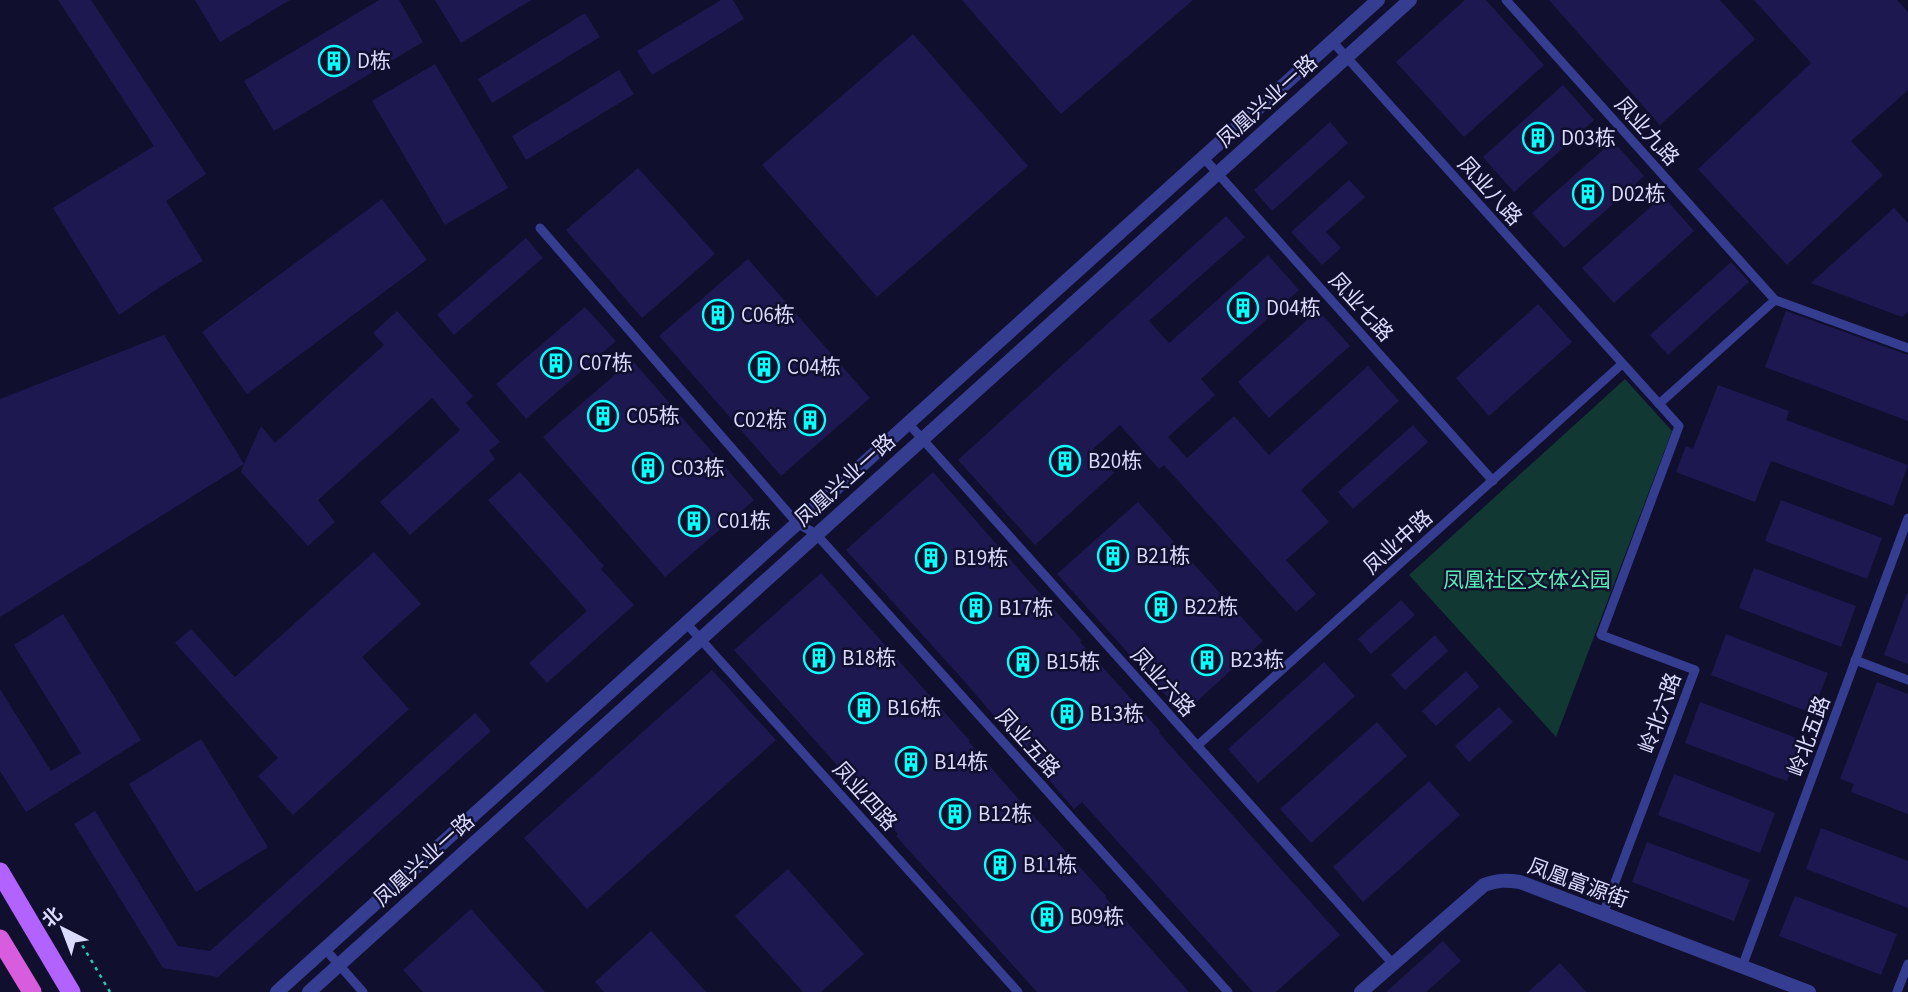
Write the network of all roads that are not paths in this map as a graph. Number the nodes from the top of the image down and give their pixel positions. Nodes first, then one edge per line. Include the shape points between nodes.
1 (1378, 0) edge
2 (1410, 0) edge
3 (1506, 0) edge
4 (1332, 41) junction
5 (1347, 57) junction
6 (1203, 157) junction
7 (1217, 173) junction
8 (540, 228) dead end
9 (1775, 300) junction
10 (1908, 348) edge
11 (1622, 364) junction
12 (1659, 404) junction
13 (908, 423) junction
14 (922, 439) junction
15 (1493, 481) junction
16 (1908, 517) edge
17 (797, 523) junction
18 (816, 534) junction
19 (686, 623) junction
20 (701, 639) junction
21 (1855, 660) junction
22 (1908, 680) edge
23 (1197, 746) junction
24 (0, 872) edge
25 (1604, 914) junction
26 (0, 939) edge
27 (325, 949) junction
28 (1393, 964) junction
29 (1908, 964) edge
30 (339, 965) junction
31 (1742, 967) junction
32 (32, 992) edge
33 (72, 992) edge
34 (277, 992) edge
35 (309, 992) edge
36 (363, 992) edge
37 (1018, 992) edge
38 (1228, 992) edge
39 (1361, 992) edge
40 (1809, 992) edge
41 (1897, 992) edge

1 - 4 street, 凤凰兴业一路
2 - 5 street, 凤凰兴业一路
3 - 9 lane, 凤业九路
4 - 5 lane, 凤业八路
4 - 6 street, 凤凰兴业一路
5 - 7 street, 凤凰兴业一路
5 - 11 lane, 凤业八路
6 - 7 lane, 凤业七路
6 - 13 street, 凤凰兴业一路
7 - 14 street, 凤凰兴业一路
7 - 15 lane, 凤业七路
8 - 17 lane, 凤业五路
9 - 10 lane
9 - 12 lane
11 - 12 lane, 岭北六路
11 - 15 lane, 凤业中路
12 - 25 lane, 岭北六路 via 1679,426 1601,635 1695,670
13 - 14 lane, 凤业六路
13 - 17 street, 凤凰兴业一路
14 - 18 street, 凤凰兴业一路
14 - 23 lane, 凤业六路
15 - 23 lane, 凤业中路
16 - 21 lane, 岭北五路
17 - 18 lane, 凤业五路
17 - 19 street, 凤凰兴业一路
18 - 20 street, 凤凰兴业一路
18 - 38 lane, 凤业五路
19 - 20 lane, 凤业四路
19 - 27 street, 凤凰兴业一路
20 - 30 street, 凤凰兴业一路
20 - 37 lane, 凤业四路
21 - 22 lane
21 - 31 lane, 岭北五路
23 - 28 lane, 凤业六路
24 - 33 main road
25 - 28 street, 凤凰富源街 via 1520,883 1495,881 1471,895
25 - 31 street, 凤凰富源街
26 - 32 highway
27 - 30 lane
27 - 34 street, 凤凰兴业一路
28 - 39 street, 凤凰富源街
29 - 41 lane
30 - 35 street, 凤凰兴业一路
30 - 36 lane
31 - 40 street, 凤凰富源街

